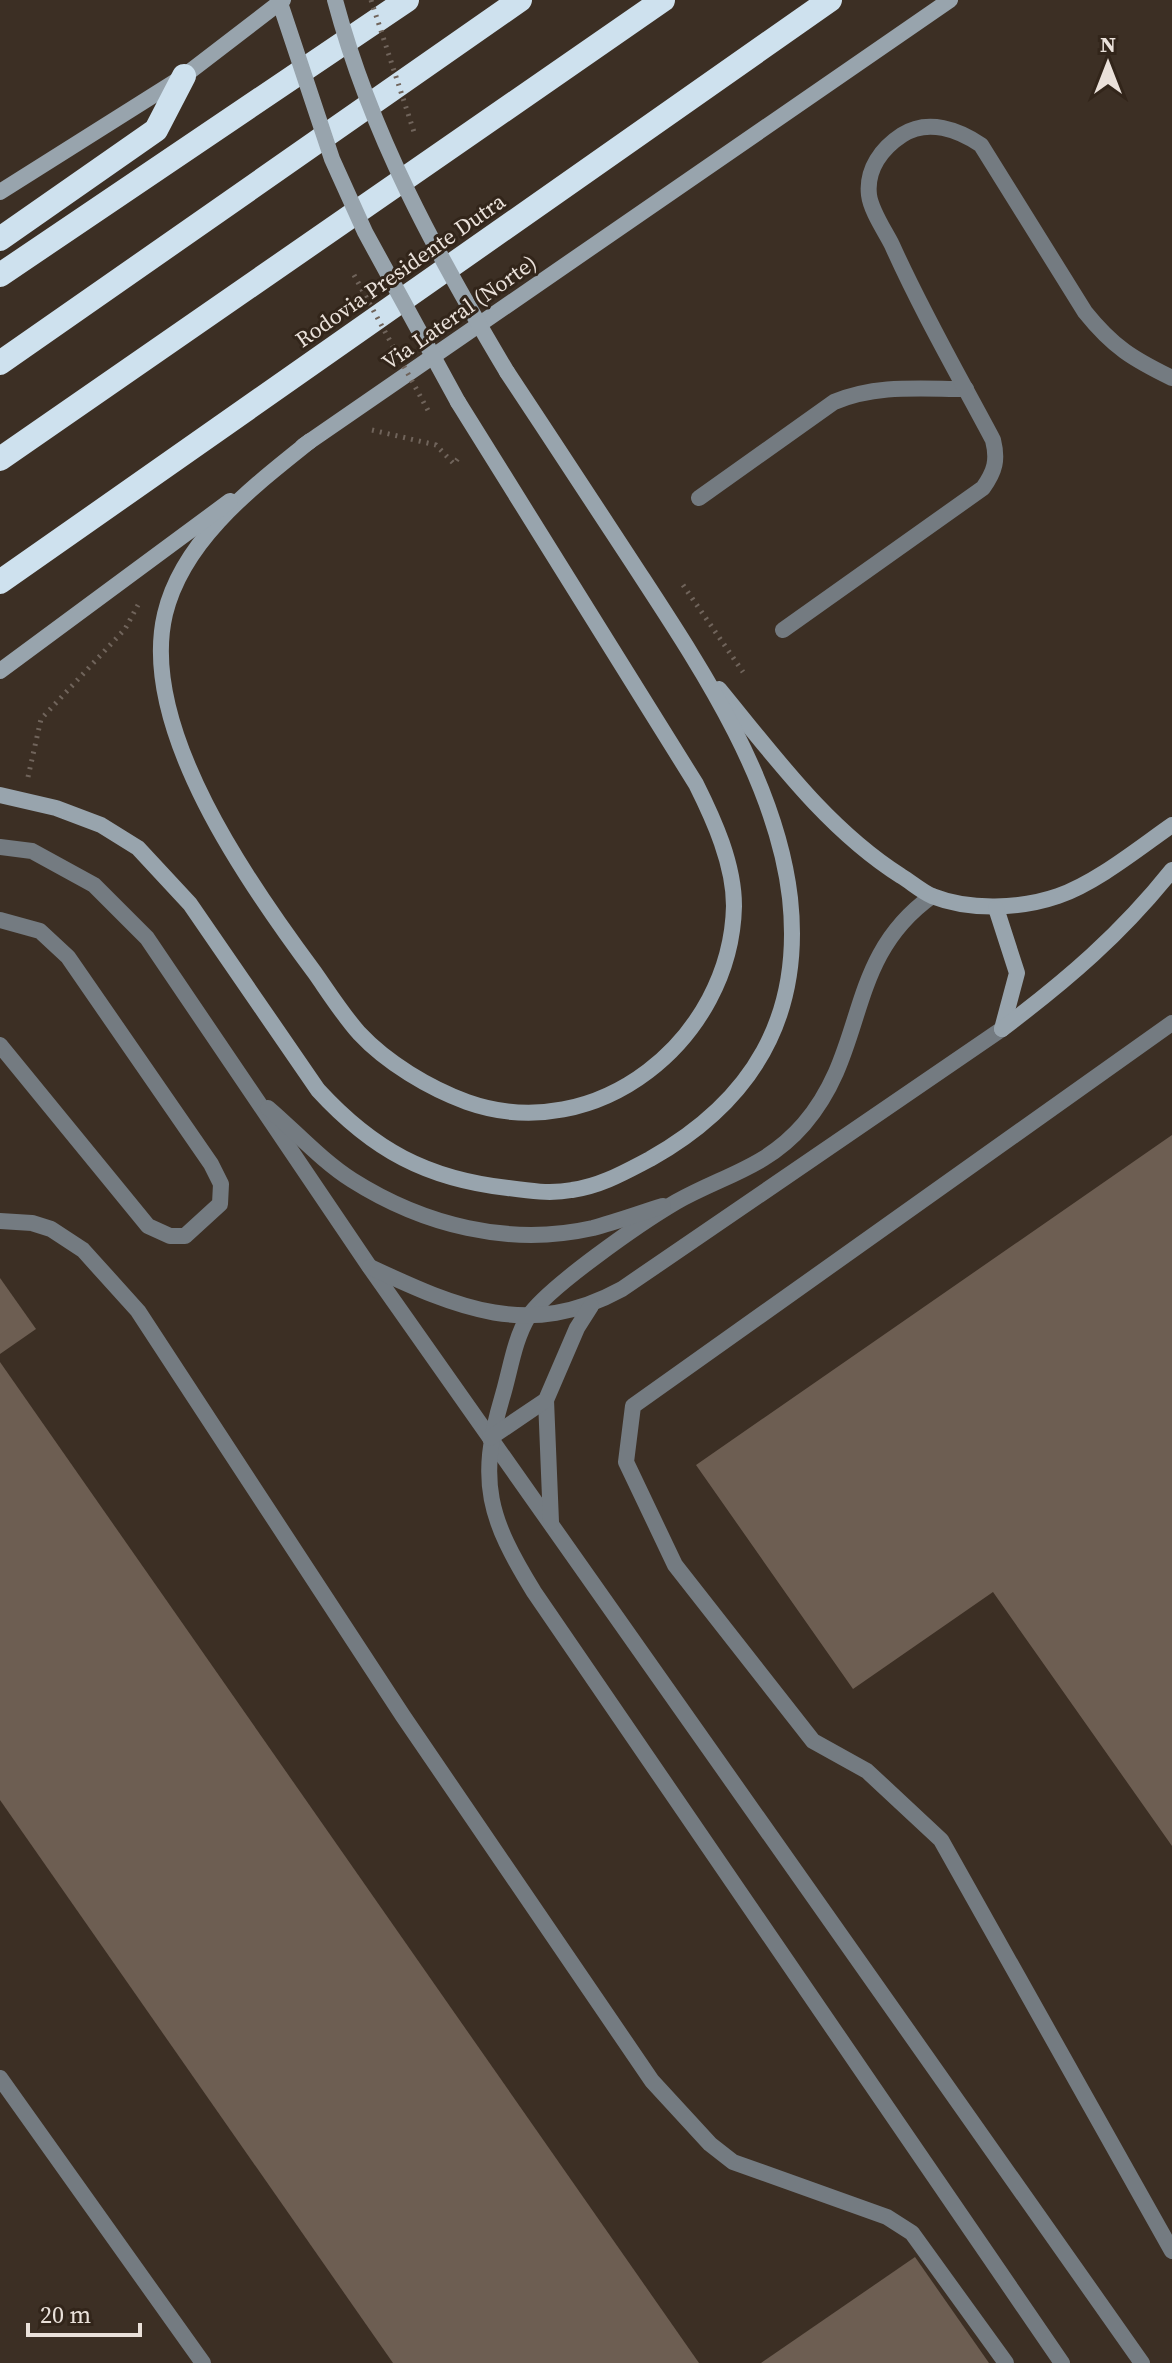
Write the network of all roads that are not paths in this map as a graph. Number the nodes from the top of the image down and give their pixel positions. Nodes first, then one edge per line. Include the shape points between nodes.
1 (281, 0) edge
2 (335, 0) edge
3 (407, 0) edge
4 (520, 0) edge
5 (663, 0) edge
6 (682, 0) edge
7 (830, 0) edge
8 (950, 0) edge
9 (184, 76) junction
10 (522, 95) junction
11 (0, 192) edge
12 (0, 239) edge
13 (0, 275) edge
14 (0, 363) edge
15 (1172, 378) edge
16 (966, 389) junction
17 (310, 441) junction
18 (0, 459) edge
19 (699, 498) dead end
20 (0, 582) edge
21 (783, 630) dead end
22 (701, 667) junction
23 (0, 671) edge
24 (0, 795) edge
25 (1172, 825) edge
26 (0, 847) edge
27 (1172, 870) edge
28 (932, 896) junction
29 (996, 908) junction
30 (0, 920) edge
31 (1172, 1023) edge
32 (1002, 1029) junction
33 (0, 1045) edge
34 (251, 1094) junction
35 (677, 1202) junction
36 (0, 1221) edge
37 (369, 1266) junction
38 (591, 1306) junction
39 (528, 1318) junction
40 (546, 1400) junction
41 (490, 1438) junction
42 (551, 1524) junction
43 (0, 2078) edge
44 (1172, 2251) edge
45 (203, 2363) edge
46 (1006, 2363) edge
47 (1062, 2363) edge
48 (1142, 2363) edge

1 - 9 main road
1 - 17 main road, bridge via 332,159 365,232 458,402 717,826 734,904 716,985 681,1041 637,1082 609,1097 566,1110 519,1114 470,1103 436,1090 360,1034 231,852 182,749 164,691 165,613 186,566 217,525 241,497
2 - 22 main road, bridge via 352,62 412,206 507,372
3 - 13 highway
4 - 14 highway
5 - 10 highway
6 - 10 highway
7 - 20 highway, Rodovia Presidente Dutra
8 - 17 main road, Via Lateral (Norte)
9 - 11 main road
9 - 12 highway via 156,130
10 - 18 highway
15 - 16 lane via 1126,355 1105,337 981,145 948,129 909,131 886,145 871,169 869,196
16 - 19 lane via 881,389 845,397
16 - 21 lane via 996,455 983,488
17 - 23 main road, Via Lateral (Norte)
22 - 24 main road via 770,809 783,854 795,948 788,989 750,1077 723,1105 666,1150 616,1178 574,1190 460,1183 389,1154 318,1090 165,873 138,848 101,825
22 - 28 main road via 831,819 870,856
25 - 29 main road via 1059,896
26 - 34 lane via 32,851 94,885 147,938
27 - 32 main road via 1071,977
28 - 29 main road
28 - 35 lane via 905,915 878,952 835,1078 804,1124 757,1166
29 - 32 main road via 1017,973
30 - 33 lane via 40,931 68,957 211,1164 221,1184 220,1204 191,1234 178,1238 148,1226
31 - 44 lane via 633,1406 626,1462 675,1565 813,1741 867,1771 941,1840
32 - 38 lane
34 - 35 lane via 350,1179 409,1211 462,1229 525,1234 591,1228
34 - 37 lane
35 - 39 lane via 576,1272
36 - 46 lane via 51,1229 83,1250 138,1311 403,1716 652,2081 733,2162 887,2217 912,2233
37 - 39 lane via 435,1297
37 - 41 lane
38 - 39 lane
38 - 40 lane
39 - 41 lane
40 - 41 lane
40 - 42 lane
41 - 42 lane
41 - 47 lane via 493,1513 508,1550
42 - 48 lane
43 - 45 lane

